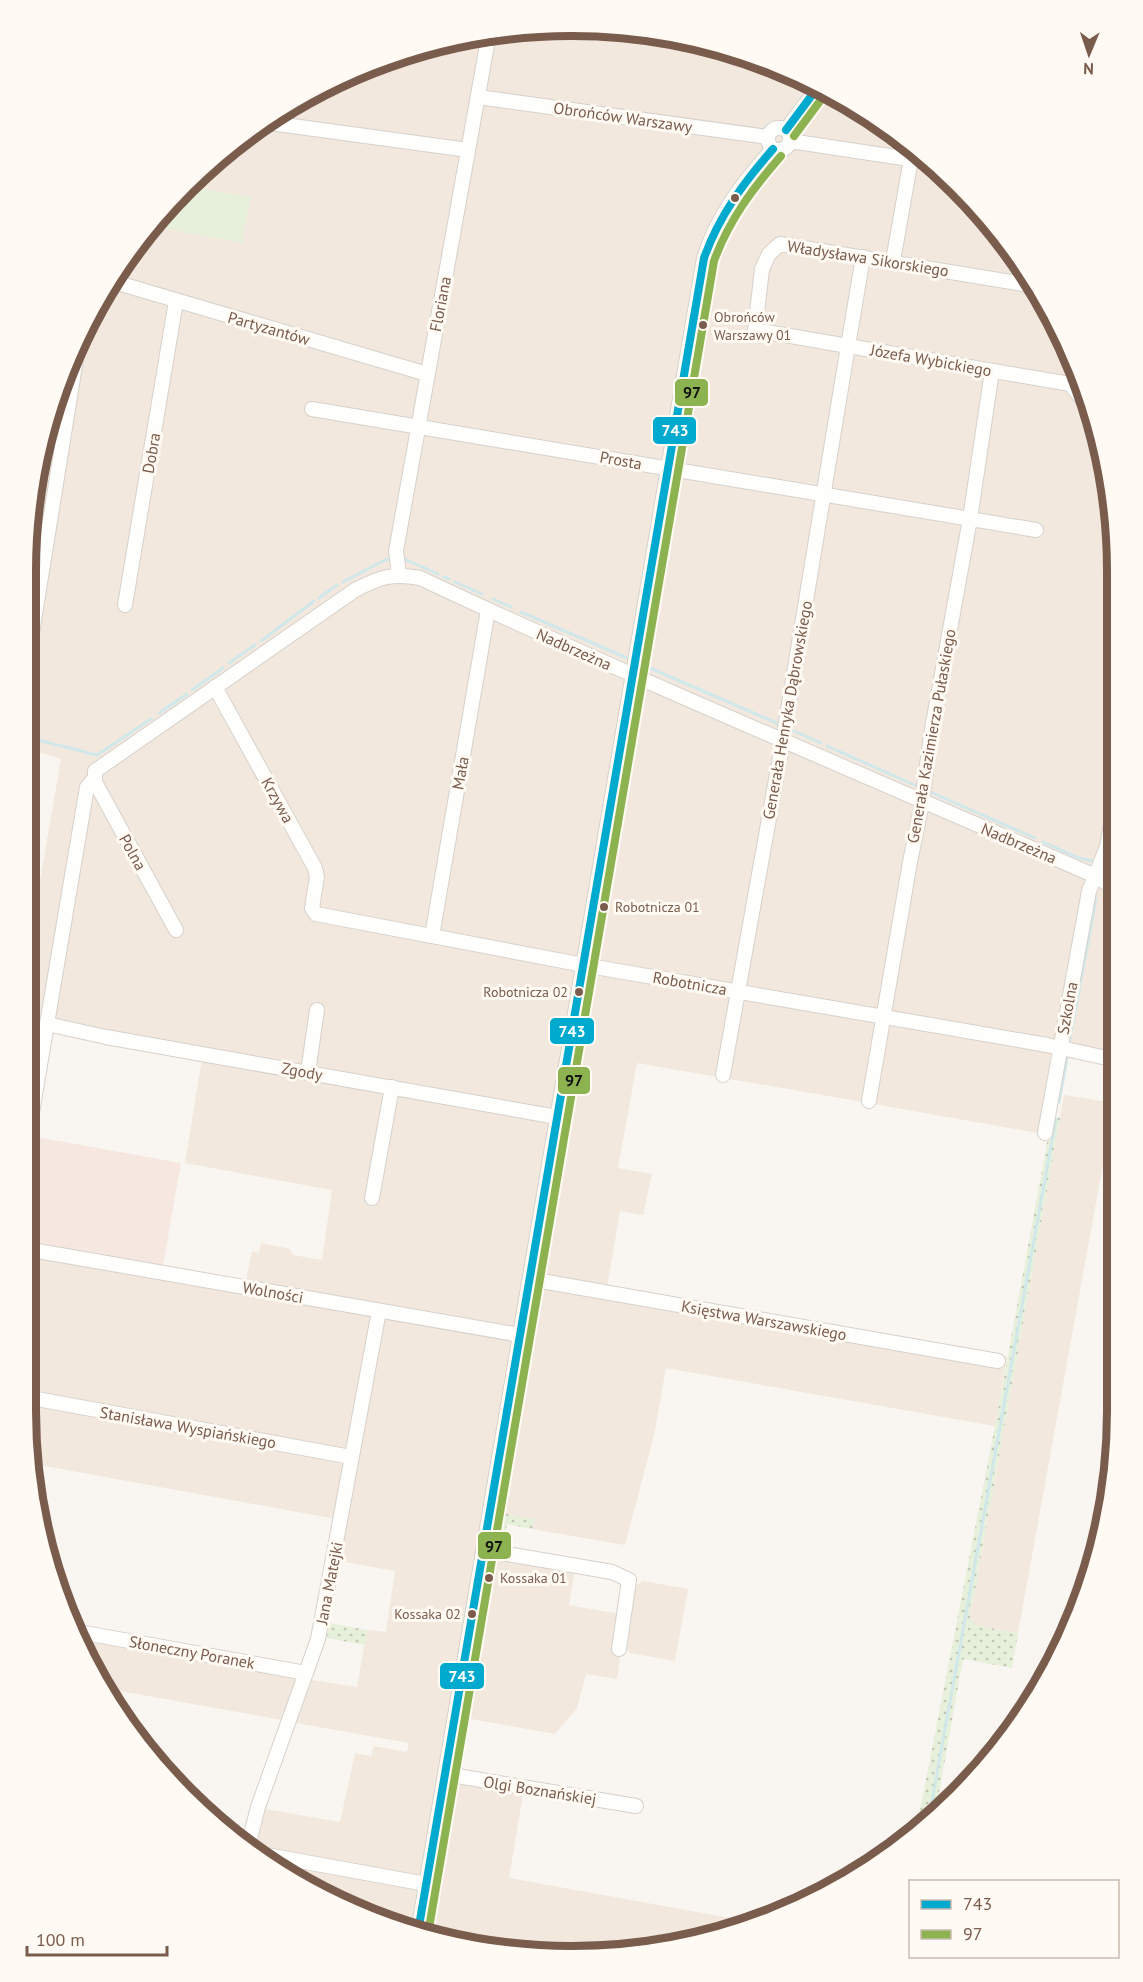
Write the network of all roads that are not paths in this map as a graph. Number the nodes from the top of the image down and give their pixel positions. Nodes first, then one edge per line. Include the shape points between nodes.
1 (487, 43) edge
2 (814, 94) edge
3 (478, 98) junction
4 (277, 124) edge
5 (788, 136) junction
6 (770, 143) junction
7 (468, 150) junction
8 (911, 159) joint
9 (863, 256) junction
10 (893, 261) junction
11 (120, 284) edge
12 (1023, 284) edge
13 (176, 301) junction
14 (848, 346) junction
15 (992, 371) junction
16 (427, 374) junction
17 (73, 376) edge
18 (1074, 387) edge
19 (312, 409) dead end
20 (418, 426) junction
21 (668, 468) junction
22 (823, 494) junction
23 (970, 519) junction
24 (1036, 530) dead end
25 (397, 563) junction
26 (124, 605) dead end
27 (36, 608) edge
28 (487, 609) junction
29 (632, 675) junction
30 (215, 687) junction
31 (783, 741) junction
32 (94, 776) junction
33 (921, 801) junction
34 (1107, 847) edge
35 (1095, 876) junction
36 (1107, 883) edge
37 (320, 916) joint
38 (176, 930) dead end
39 (432, 936) junction
40 (583, 965) junction
41 (736, 991) junction
42 (317, 1010) dead end
43 (883, 1016) junction
44 (47, 1024) junction
45 (1059, 1049) junction
46 (1107, 1057) edge
47 (308, 1072) junction
48 (723, 1075) dead end
49 (392, 1087) junction
50 (36, 1089) edge
51 (869, 1101) dead end
52 (558, 1117) junction
53 (1045, 1133) dead end
54 (372, 1198) dead end
55 (36, 1251) edge
56 (530, 1279) junction
57 (379, 1311) junction
58 (520, 1335) junction
59 (998, 1361) dead end
60 (36, 1399) edge
61 (351, 1457) junction
62 (484, 1550) junction
63 (85, 1633) edge
64 (619, 1649) dead end
65 (306, 1673) junction
66 (445, 1774) junction
67 (636, 1806) dead end
68 (250, 1838) edge
69 (275, 1856) edge
70 (426, 1884) junction
71 (419, 1924) edge

1 - 3 street, Floriana
2 - 5 street
3 - 6 street, Obrońców Warszawy
3 - 7 street, Floriana
4 - 7 street
5 - 6 street via 783,149
5 - 6 street via 776,128 770,132
5 - 8 street
6 - 21 street via 709,241
7 - 16 street, Floriana
8 - 10 street
9 - 10 street, Władysława Sikorskiego
9 - 14 street, Józefa Wybickiego
9 - 14 street, Władysława Sikorskiego via 780,244 769,254 762,269 754,330
10 - 12 street, Władysława Sikorskiego
11 - 13 street, Partyzantów
13 - 16 street, Partyzantów
13 - 26 street, Dobra
14 - 15 street, Józefa Wybickiego
14 - 22 street, Generała Henryka Dąbrowskiego
15 - 18 street, Józefa Wybickiego
15 - 23 street, Generała Kazimierza Pułaskiego
16 - 20 street, Floriana
17 - 27 street
19 - 20 street, Prosta
20 - 21 street, Prosta
20 - 25 street, Floriana
21 - 22 street, Prosta
21 - 29 street
22 - 23 street, Prosta
22 - 31 street, Generała Henryka Dąbrowskiego
23 - 24 street, Prosta
23 - 33 street, Generała Kazimierza Pułaskiego
25 - 28 street, Nadbrzeżna
25 - 30 street
28 - 29 street, Nadbrzeżna
28 - 39 street, Mała
29 - 31 street, Nadbrzeżna
29 - 40 street
30 - 32 street via 104,764
30 - 37 street, Krzywa via 315,868 312,908
31 - 33 street, Nadbrzeżna
31 - 41 street, Generała Henryka Dąbrowskiego
32 - 38 street, Polna
32 - 44 street via 87,787
33 - 35 street, Nadbrzeżna
33 - 43 street, Generała Kazimierza Pułaskiego
34 - 35 street, Szkolna
35 - 36 street, Nadbrzeżna
35 - 45 street, Szkolna
37 - 39 street, Robotnicza
39 - 40 street, Robotnicza
40 - 41 street, Robotnicza
40 - 52 street
41 - 43 street, Robotnicza
41 - 48 street, Generała Henryka Dąbrowskiego
42 - 47 street
43 - 45 street, Robotnicza
43 - 51 street, Generała Kazimierza Pułaskiego
44 - 47 street, Zgody
44 - 50 street
45 - 46 street, Robotnicza
45 - 53 street, Szkolna
47 - 49 street, Zgody
49 - 52 street, Zgody
49 - 54 street
52 - 56 street
55 - 57 street, Wolności
56 - 58 street
56 - 59 street, Księstwa Warszawskiego
57 - 58 street, Wolności
57 - 61 street, Jana Matejki
58 - 62 street
60 - 61 street, Stanisława Wyspiańskiego
61 - 65 street, Jana Matejki via 320,1627
62 - 64 street via 612,1572 629,1580
62 - 66 street
63 - 65 street, Słoneczny Poranek
65 - 68 street, Jana Matejki
66 - 67 street, Olgi Boznańskiej
66 - 70 street
69 - 70 street
70 - 71 street

